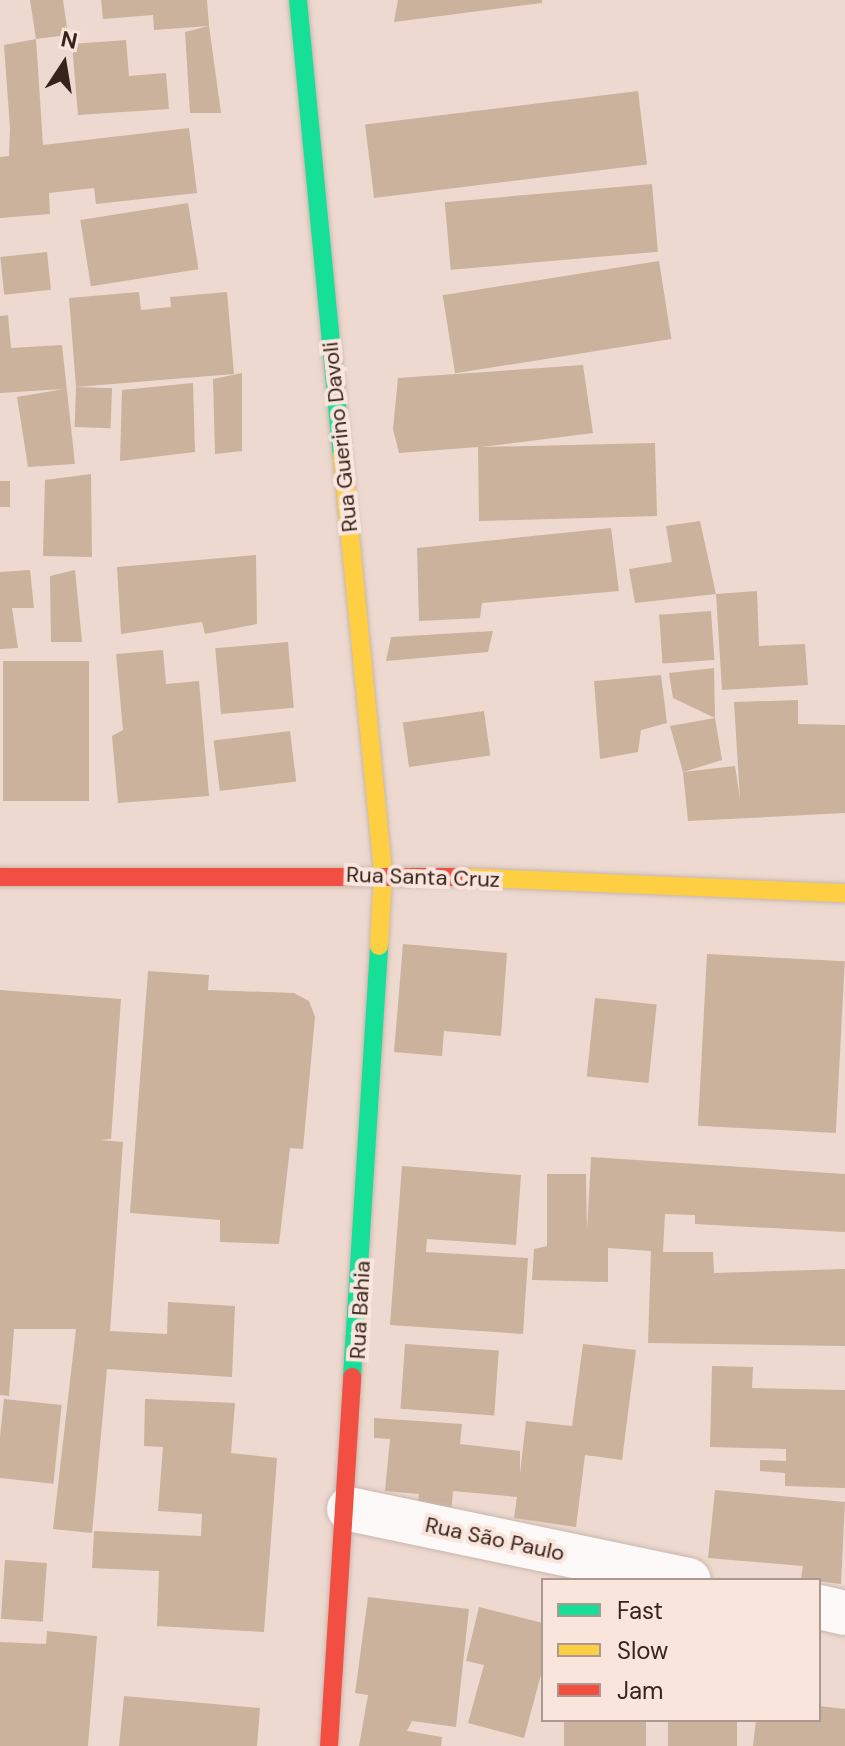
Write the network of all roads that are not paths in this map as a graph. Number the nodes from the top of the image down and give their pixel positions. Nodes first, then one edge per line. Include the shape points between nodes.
1 (298, 0) edge
2 (383, 874) junction
3 (0, 877) edge
4 (845, 893) edge
5 (349, 1509) junction
6 (679, 1578) edge
7 (821, 1607) edge
8 (845, 1613) edge
9 (329, 1746) edge

1 - 2 street, Rua Guerino Davoli
2 - 3 street, Rua Santa Cruz
2 - 4 street, Rua Santa Cruz
2 - 5 street, Rua Bahia
5 - 6 street, Rua São Paulo
5 - 9 street, Rua Bahia
7 - 8 street

